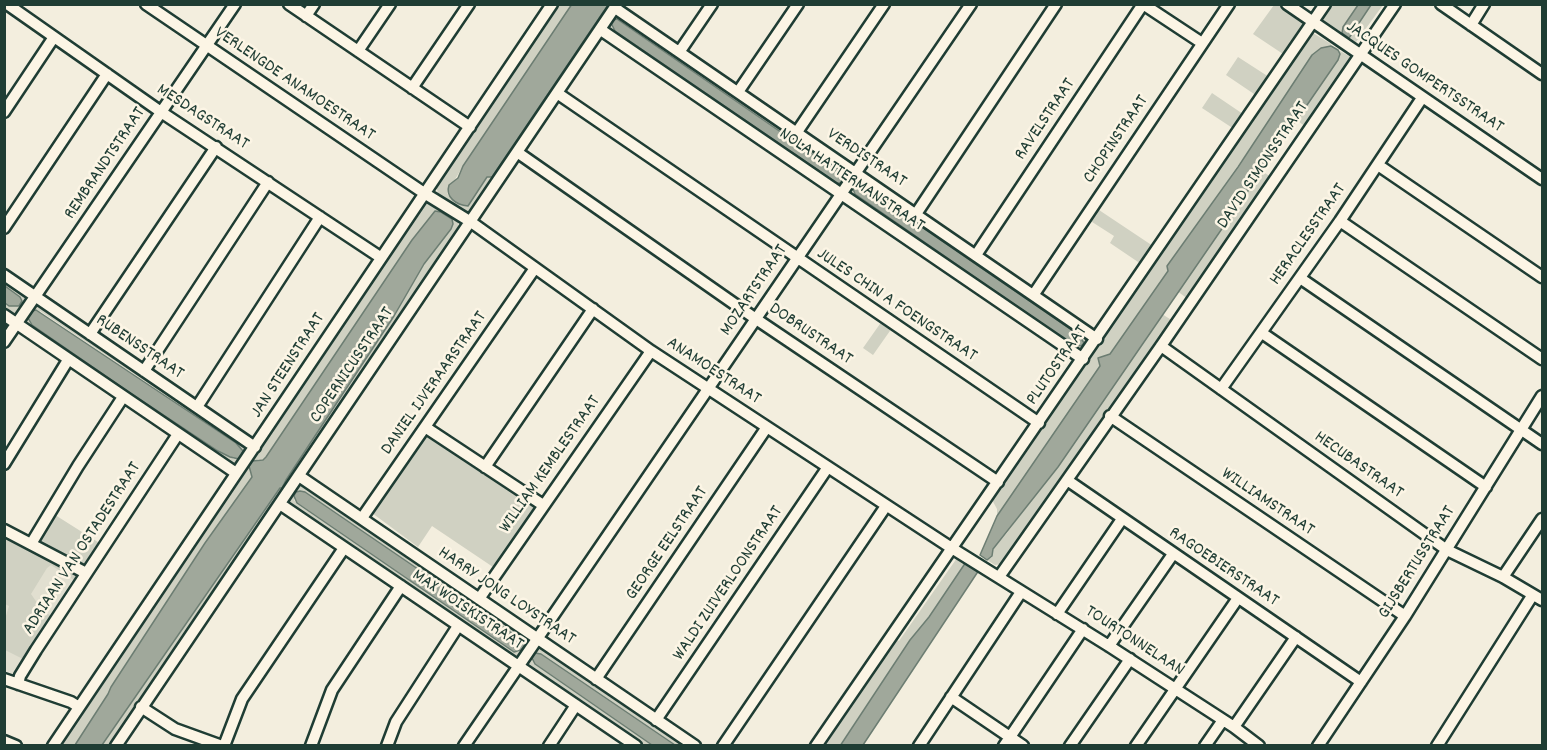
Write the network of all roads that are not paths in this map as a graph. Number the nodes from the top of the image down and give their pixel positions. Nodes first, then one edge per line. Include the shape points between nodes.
1 (7, 4) edge
2 (146, 4) edge
3 (235, 4) edge
4 (289, 4) edge
5 (314, 4) edge
6 (390, 4) edge
7 (469, 4) edge
8 (552, 4) edge
9 (712, 4) edge
10 (798, 4) edge
11 (884, 4) edge
12 (971, 4) edge
13 (1056, 4) edge
14 (1143, 4) edge
15 (1229, 4) edge
16 (1287, 4) edge
17 (1325, 4) edge
18 (1395, 4) edge
19 (1441, 4) edge
20 (1484, 4) edge
21 (616, 6) edge
22 (306, 16) junction
23 (1317, 25) junction
24 (1471, 25) junction
25 (601, 30) junction
26 (54, 37) junction
27 (1202, 43) junction
28 (207, 47) junction
29 (358, 51) junction
30 (680, 51) junction
31 (1356, 52) junction
32 (107, 74) junction
33 (1542, 74) edge
34 (412, 88) junction
35 (738, 92) junction
36 (557, 93) junction
37 (1422, 98) junction
38 (4, 112) edge
39 (161, 112) junction
40 (470, 127) junction
41 (797, 132) junction
42 (216, 147) junction
43 (517, 152) junction
44 (1378, 165) junction
45 (856, 174) junction
46 (1542, 179) edge
47 (268, 182) junction
48 (424, 194) junction
49 (842, 196) junction
50 (916, 214) junction
51 (320, 217) junction
52 (1340, 221) junction
53 (471, 222) junction
54 (4, 228) edge
55 (976, 255) junction
56 (380, 257) junction
57 (797, 259) junction
58 (535, 268) junction
59 (4, 275) edge
60 (1542, 277) edge
61 (1300, 278) junction
62 (1034, 294) junction
63 (35, 297) junction
64 (593, 309) junction
65 (4, 315) edge
66 (756, 319) junction
67 (16, 323) junction
68 (1262, 333) junction
69 (90, 334) junction
70 (1097, 339) junction
71 (4, 342) edge
72 (1161, 346) junction
73 (651, 351) junction
74 (1083, 359) junction
75 (1542, 359) edge
76 (68, 360) junction
77 (144, 371) junction
78 (709, 388) junction
79 (1221, 389) junction
80 (1542, 396) edge
81 (123, 397) junction
82 (197, 407) junction
83 (1110, 416) junction
84 (1039, 423) junction
85 (425, 427) junction
86 (767, 428) junction
87 (1522, 429) junction
88 (178, 434) junction
89 (1542, 444) edge
90 (255, 447) junction
91 (4, 464) edge
92 (485, 467) junction
93 (828, 467) junction
94 (236, 473) junction
95 (299, 476) junction
96 (1067, 480) junction
97 (998, 482) junction
98 (1486, 487) junction
99 (280, 504) junction
100 (543, 505) junction
101 (886, 506) junction
102 (362, 518) junction
103 (1122, 519) junction
104 (1542, 519) edge
105 (4, 530) edge
106 (31, 544) junction
107 (344, 548) junction
108 (950, 548) junction
109 (1447, 550) junction
110 (1173, 555) junction
111 (989, 570) joint
112 (86, 573) junction
113 (999, 577) junction
114 (1503, 578) junction
115 (401, 586) junction
116 (1021, 592) junction
117 (1238, 598) junction
118 (1537, 598) edge
119 (479, 599) junction
120 (1057, 614) junction
121 (1405, 616) junction
122 (458, 626) junction
123 (1083, 629) junction
124 (1296, 637) junction
125 (537, 639) junction
126 (1109, 646) junction
127 (1130, 659) junction
128 (519, 666) junction
129 (4, 679) edge
130 (596, 679) junction
131 (1361, 682) junction
132 (18, 684) junction
133 (1175, 688) junction
134 (951, 698) junction
135 (576, 705) junction
136 (79, 707) junction
137 (141, 707) junction
138 (656, 720) junction
139 (1223, 720) junction
140 (1234, 727) junction
141 (4, 741) edge
142 (1007, 741) edge
143 (16, 746) edge
144 (53, 746) edge
145 (116, 746) edge
146 (223, 746) edge
147 (311, 746) edge
148 (387, 746) edge
149 (464, 746) edge
150 (549, 746) edge
151 (636, 746) edge
152 (695, 746) edge
153 (723, 746) edge
154 (816, 746) edge
155 (919, 746) edge
156 (1023, 746) edge
157 (1070, 746) edge
158 (1136, 746) edge
159 (1205, 746) edge
160 (1259, 746) edge
161 (1318, 746) edge
162 (1437, 746) edge

1 - 26 street, MESDAGSTRAAT
2 - 28 street, VERLENGDE ANAMOESTRAAT
3 - 28 street, REMBRANDTSTRAAT
4 - 22 street
5 - 22 street
6 - 29 street
7 - 34 street
8 - 40 street, JAN STEENSTRAAT
9 - 30 street
10 - 35 street
11 - 41 street
12 - 45 street, MOZARTSTRAAT
13 - 50 street
14 - 27 street
14 - 55 street, RAVELSTRAAT
15 - 27 street, CHOPINSTRAAT
16 - 23 street, JACQUES GOMPERTSSTRAAT
17 - 23 street, PLUTOSTRAAT
18 - 31 street, DAVID SIMONSSTRAAT
19 - 24 street
20 - 24 street
21 - 25 street, COPERNICUSSTRAAT
21 - 30 street, VERDISTRAAT
22 - 29 street
23 - 31 street, JACQUES GOMPERTSSTRAAT
23 - 70 street, PLUTOSTRAAT
24 - 33 street
25 - 36 street, COPERNICUSSTRAAT
25 - 49 street, NOLA HATTERMANSTRAAT
26 - 32 street, MESDAGSTRAAT
26 - 38 street
27 - 62 street, CHOPINSTRAAT
28 - 39 street, REMBRANDTSTRAAT
28 - 48 street, VERLENGDE ANAMOESTRAAT
29 - 34 street
30 - 35 street, VERDISTRAAT
31 - 37 street, JACQUES GOMPERTSSTRAAT
31 - 72 street, DAVID SIMONSSTRAAT
32 - 39 street, MESDAGSTRAAT
32 - 54 street
34 - 40 street
35 - 41 street, VERDISTRAAT
36 - 43 street, COPERNICUSSTRAAT
36 - 57 street, JULES CHIN A FOENGSTRAAT
37 - 44 street, HERACLESSTRAAT
37 - 46 street, JACQUES GOMPERTSSTRAAT
39 - 42 street, MESDAGSTRAAT
39 - 63 street, REMBRANDTSTRAAT
40 - 48 street, JAN STEENSTRAAT
41 - 45 street, VERDISTRAAT
42 - 47 street, MESDAGSTRAAT
42 - 69 street
43 - 53 street, COPERNICUSSTRAAT
43 - 66 street, DOBRUSTRAAT
44 - 52 street, HERACLESSTRAAT
44 - 60 street
45 - 49 street, MOZARTSTRAAT
45 - 50 street, VERDISTRAAT
47 - 51 street, MESDAGSTRAAT
47 - 77 street
48 - 53 street, ANAMOESTRAAT
48 - 56 street, JAN STEENSTRAAT
49 - 57 street, MOZARTSTRAAT
49 - 74 street, NOLA HATTERMANSTRAAT
50 - 55 street, VERDISTRAAT
51 - 56 street, MESDAGSTRAAT
51 - 82 street
52 - 61 street, HERACLESSTRAAT
52 - 75 street
53 - 58 street, ANAMOESTRAAT
53 - 95 street, COPERNICUSSTRAAT
55 - 62 street, VERDISTRAAT
56 - 90 street, JAN STEENSTRAAT
57 - 66 street, MOZARTSTRAAT
57 - 84 street, JULES CHIN A FOENGSTRAAT
58 - 64 street, ANAMOESTRAAT
58 - 85 street, DANIEL IJVERAARSTRAAT
59 - 63 street, RUBENSSTRAAT
61 - 68 street, HERACLESSTRAAT
61 - 87 street
62 - 70 street, VERDISTRAAT
63 - 67 street, REMBRANDTSTRAAT
63 - 69 street, RUBENSSTRAAT
64 - 73 street, ANAMOESTRAAT
64 - 92 street
65 - 67 street
66 - 78 street, MOZARTSTRAAT
66 - 97 street, DOBRUSTRAAT
67 - 71 street, REMBRANDTSTRAAT
67 - 76 street
68 - 79 street, HERACLESSTRAAT
68 - 98 street
69 - 77 street, RUBENSSTRAAT
70 - 74 street, PLUTOSTRAAT
72 - 79 street, HECUBASTRAAT
72 - 83 street, DAVID SIMONSSTRAAT
73 - 78 street, ANAMOESTRAAT
73 - 100 street, WILLIAM KEMBLESTRAAT
74 - 84 street, PLUTOSTRAAT
76 - 81 street
76 - 91 street
77 - 82 street, RUBENSSTRAAT
78 - 86 street, ANAMOESTRAAT
78 - 125 street, MOZARTSTRAAT
79 - 109 street, HECUBASTRAAT
80 - 87 street, GIJSBERTUSSTRAAT
81 - 88 street
81 - 106 street
82 - 90 street, RUBENSSTRAAT
83 - 96 street, DAVID SIMONSSTRAAT
83 - 121 street, WILLIAMSTRAAT
84 - 97 street, PLUTOSTRAAT
85 - 92 street
85 - 102 street, DANIEL IJVERAARSTRAAT
86 - 93 street, ANAMOESTRAAT
86 - 130 street, GEORGE EELSTRAAT
87 - 89 street
87 - 98 street, GIJSBERTUSSTRAAT
88 - 94 street
88 - 112 street, ADRIAAN VAN OSTADESTRAAT
90 - 94 street, JAN STEENSTRAAT
92 - 100 street
93 - 101 street, ANAMOESTRAAT
93 - 138 street, WALDI ZUIVERLOONSTRAAT
94 - 136 street, JAN STEENSTRAAT
95 - 99 street, COPERNICUSSTRAAT
95 - 102 street, HARRY JONG LOYSTRAAT
96 - 103 street, RAGOEBIERSTRAAT
96 - 113 street, DAVID SIMONSSTRAAT
97 - 108 street, PLUTOSTRAAT
98 - 109 street, GIJSBERTUSSTRAAT
99 - 107 street, MAX WOISKISTRAAT
99 - 137 street, COPERNICUSSTRAAT
100 - 119 street, WILLIAM KEMBLESTRAAT
101 - 108 street, ANAMOESTRAAT
101 - 153 street
102 - 119 street, HARRY JONG LOYSTRAAT
103 - 110 street, RAGOEBIERSTRAAT
103 - 120 street
104 - 114 street
105 - 106 street
106 - 112 street
107 - 115 street, MAX WOISKISTRAAT
107 - 146 street via 242,699
108 - 111 street, ANAMOESTRAAT
108 - 154 street, PLUTOSTRAAT
109 - 114 street, HECUBASTRAAT
109 - 121 street, GIJSBERTUSSTRAAT
110 - 117 street, RAGOEBIERSTRAAT
110 - 126 street
111 - 113 street, TOURTONNELAAN
112 - 132 street, ADRIAAN VAN OSTADESTRAAT
113 - 116 street, TOURTONNELAAN
114 - 118 street, HECUBASTRAAT
115 - 122 street, MAX WOISKISTRAAT
115 - 147 street via 332,690
116 - 120 street, TOURTONNELAAN
116 - 134 street
117 - 124 street, RAGOEBIERSTRAAT
117 - 133 street
118 - 162 street
119 - 125 street, HARRY JONG LOYSTRAAT
120 - 123 street, TOURTONNELAAN
121 - 131 street, GIJSBERTUSSTRAAT
122 - 128 street, MAX WOISKISTRAAT
122 - 148 street via 396,722
123 - 126 street, TOURTONNELAAN
123 - 142 street
124 - 131 street, RAGOEBIERSTRAAT
124 - 140 street
125 - 128 street, MOZARTSTRAAT
125 - 130 street, HARRY JONG LOYSTRAAT
126 - 127 street, TOURTONNELAAN
127 - 133 street, TOURTONNELAAN
127 - 157 street
128 - 135 street, MAX WOISKISTRAAT
128 - 149 street, MOZARTSTRAAT
129 - 132 street
130 - 138 street, HARRY JONG LOYSTRAAT
131 - 161 street, GIJSBERTUSSTRAAT
132 - 136 street
133 - 139 street, TOURTONNELAAN
133 - 158 street
134 - 142 street
134 - 155 street
135 - 150 street
135 - 151 street, MAX WOISKISTRAAT
136 - 144 street, JAN STEENSTRAAT
137 - 145 street, COPERNICUSSTRAAT
137 - 146 street via 175,729
138 - 152 street, HARRY JONG LOYSTRAAT
139 - 140 street, TOURTONNELAAN
139 - 159 street
140 - 160 street, TOURTONNELAAN
141 - 143 street
142 - 156 street

